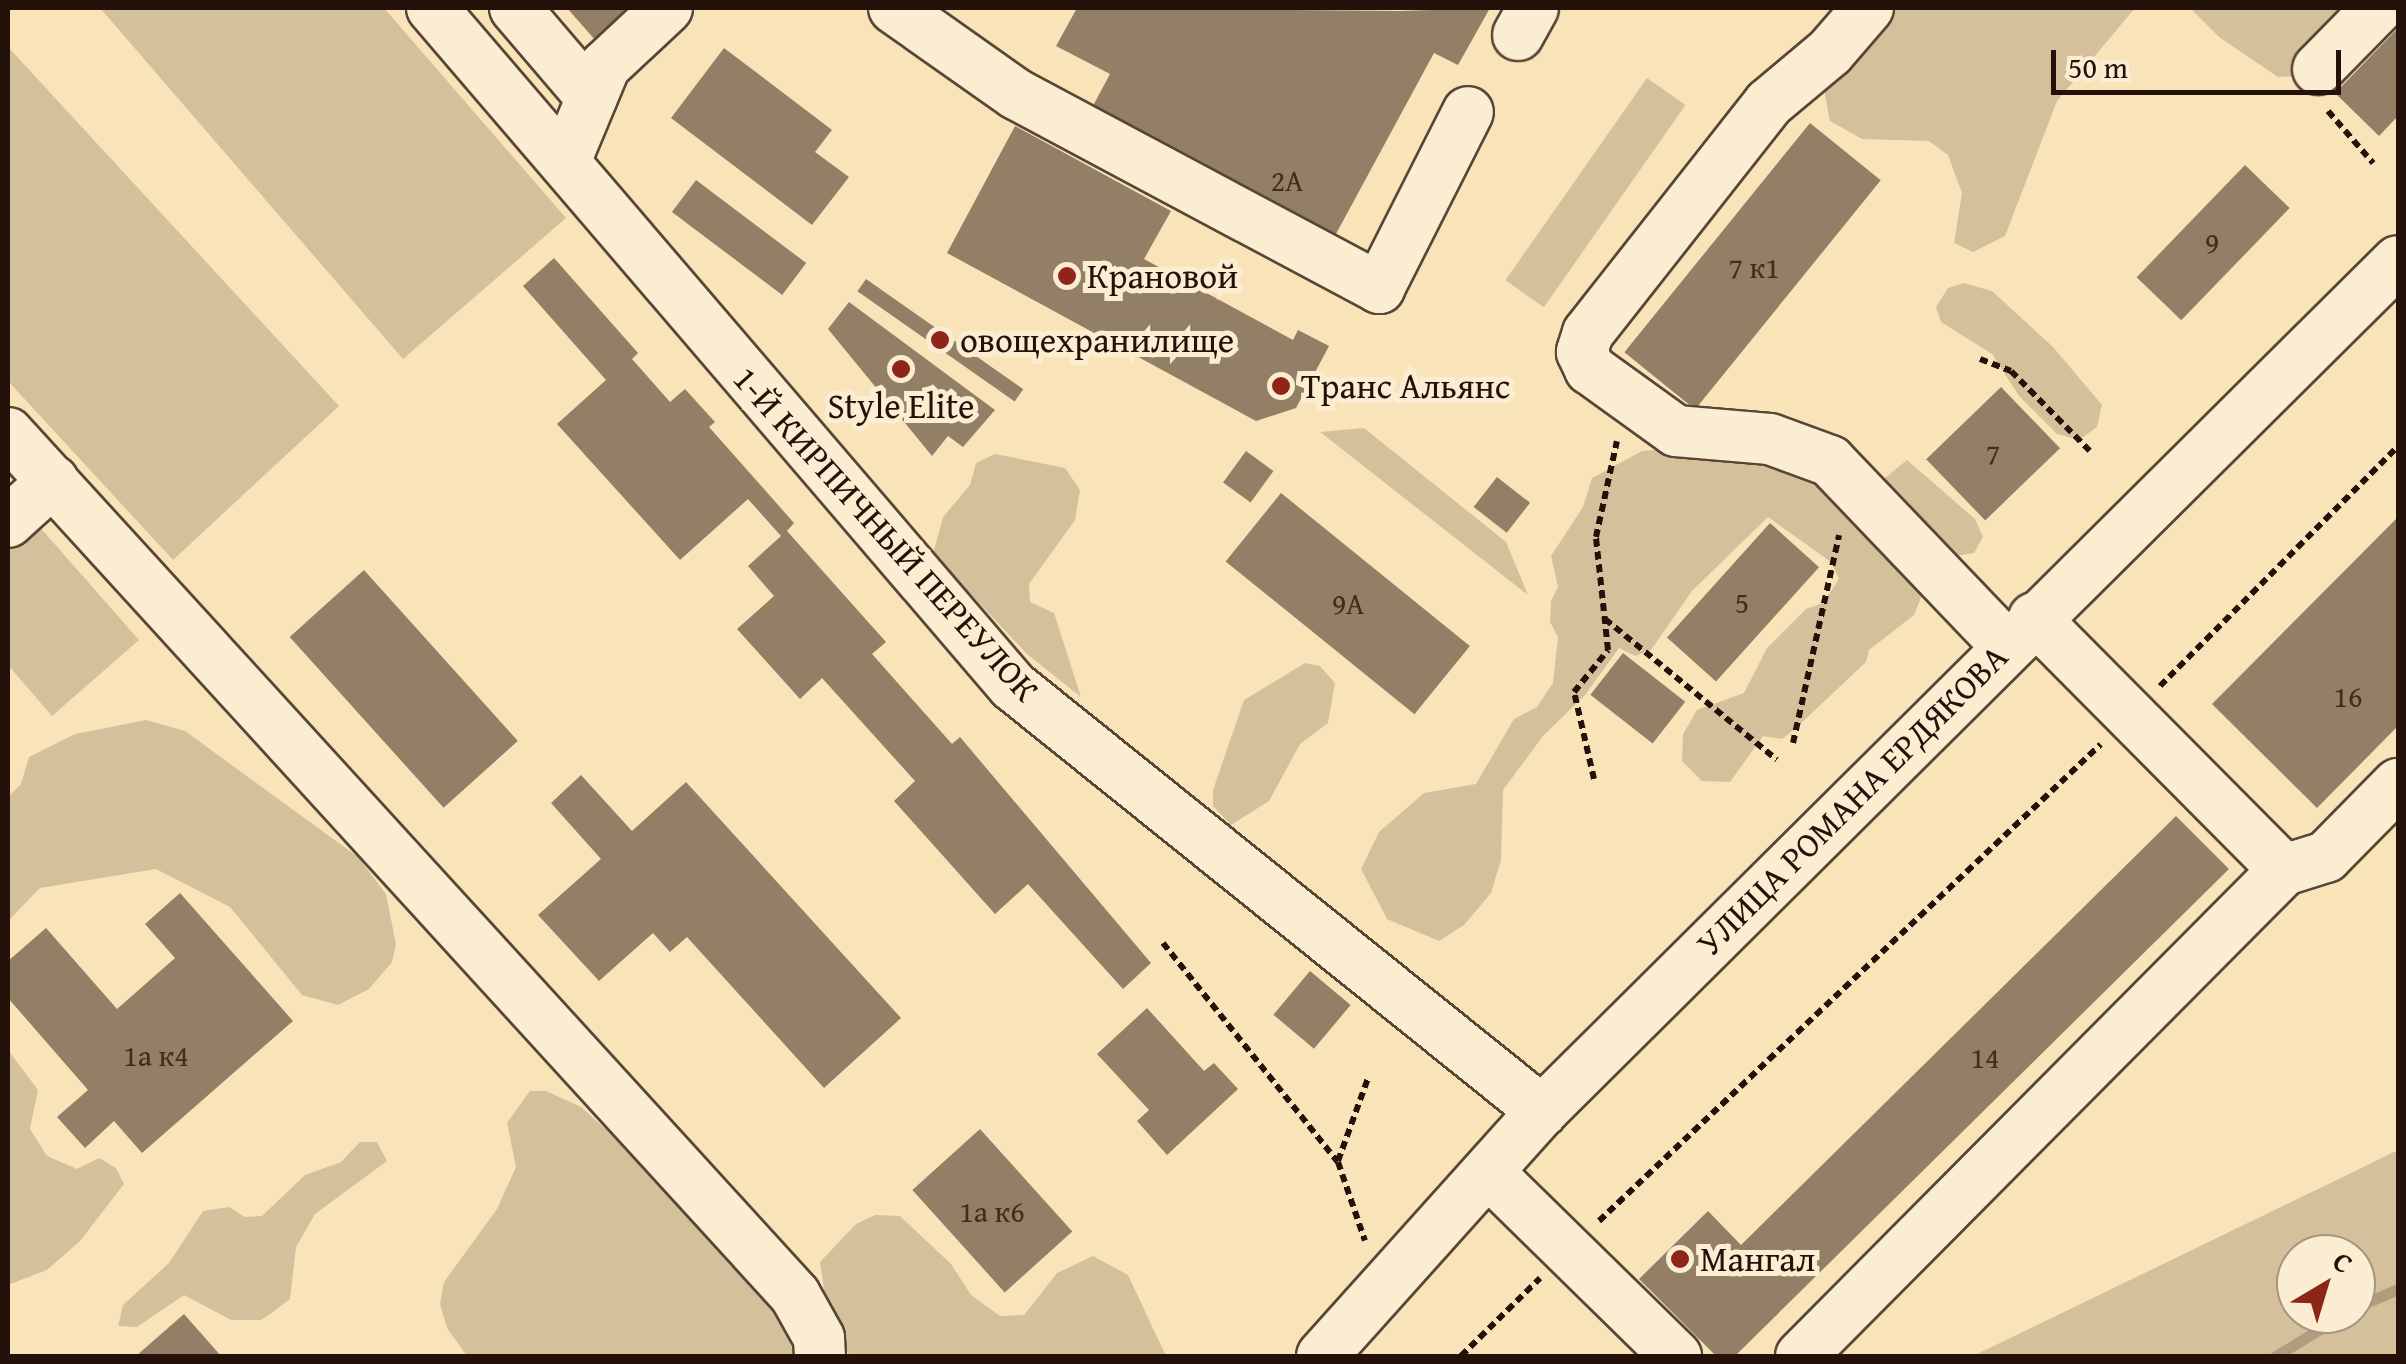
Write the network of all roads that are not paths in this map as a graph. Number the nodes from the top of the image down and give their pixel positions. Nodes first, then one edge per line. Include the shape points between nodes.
1 (432, 8) edge
2 (515, 8) edge
3 (667, 8) edge
4 (894, 8) edge
5 (1868, 8) edge
6 (2378, 8) edge
7 (2318, 70) road end
8 (592, 98) junction
9 (1468, 112) dead end
10 (565, 162) junction
11 (2398, 261) edge
12 (8, 432) edge
13 (53, 481) junction
14 (8, 522) edge
15 (2020, 632) junction
16 (2398, 784) edge
17 (2284, 870) junction
18 (1542, 1111) junction
19 (1489, 1173) junction
20 (820, 1356) edge
21 (1322, 1356) edge
22 (1676, 1356) edge
23 (1801, 1356) edge

1 - 10 street, 1-Й КИРПИЧНЫЙ ПЕРЕУЛОК
2 - 8 street
3 - 8 street via 605,66
4 - 9 street via 1016,94 1379,288
5 - 15 street via 1830,52 1769,103 1588,333 1582,352 1590,369 1676,432 1770,439 1809,450
6 - 7 street
8 - 10 street
10 - 18 street, 1-Й КИРПИЧНЫЙ ПЕРЕУЛОК via 1013,686
11 - 15 street, УЛИЦА РОМАНА ЕРДЯКОВА
12 - 13 street
13 - 14 street
13 - 20 street via 796,1296 819,1338
15 - 17 street via 2128,718
15 - 18 street, УЛИЦА РОМАНА ЕРДЯКОВА
16 - 17 street via 2326,857
17 - 23 street
18 - 19 street, УЛИЦА РОМАНА ЕРДЯКОВА
19 - 21 street, УЛИЦА РОМАНА ЕРДЯКОВА
19 - 22 street

